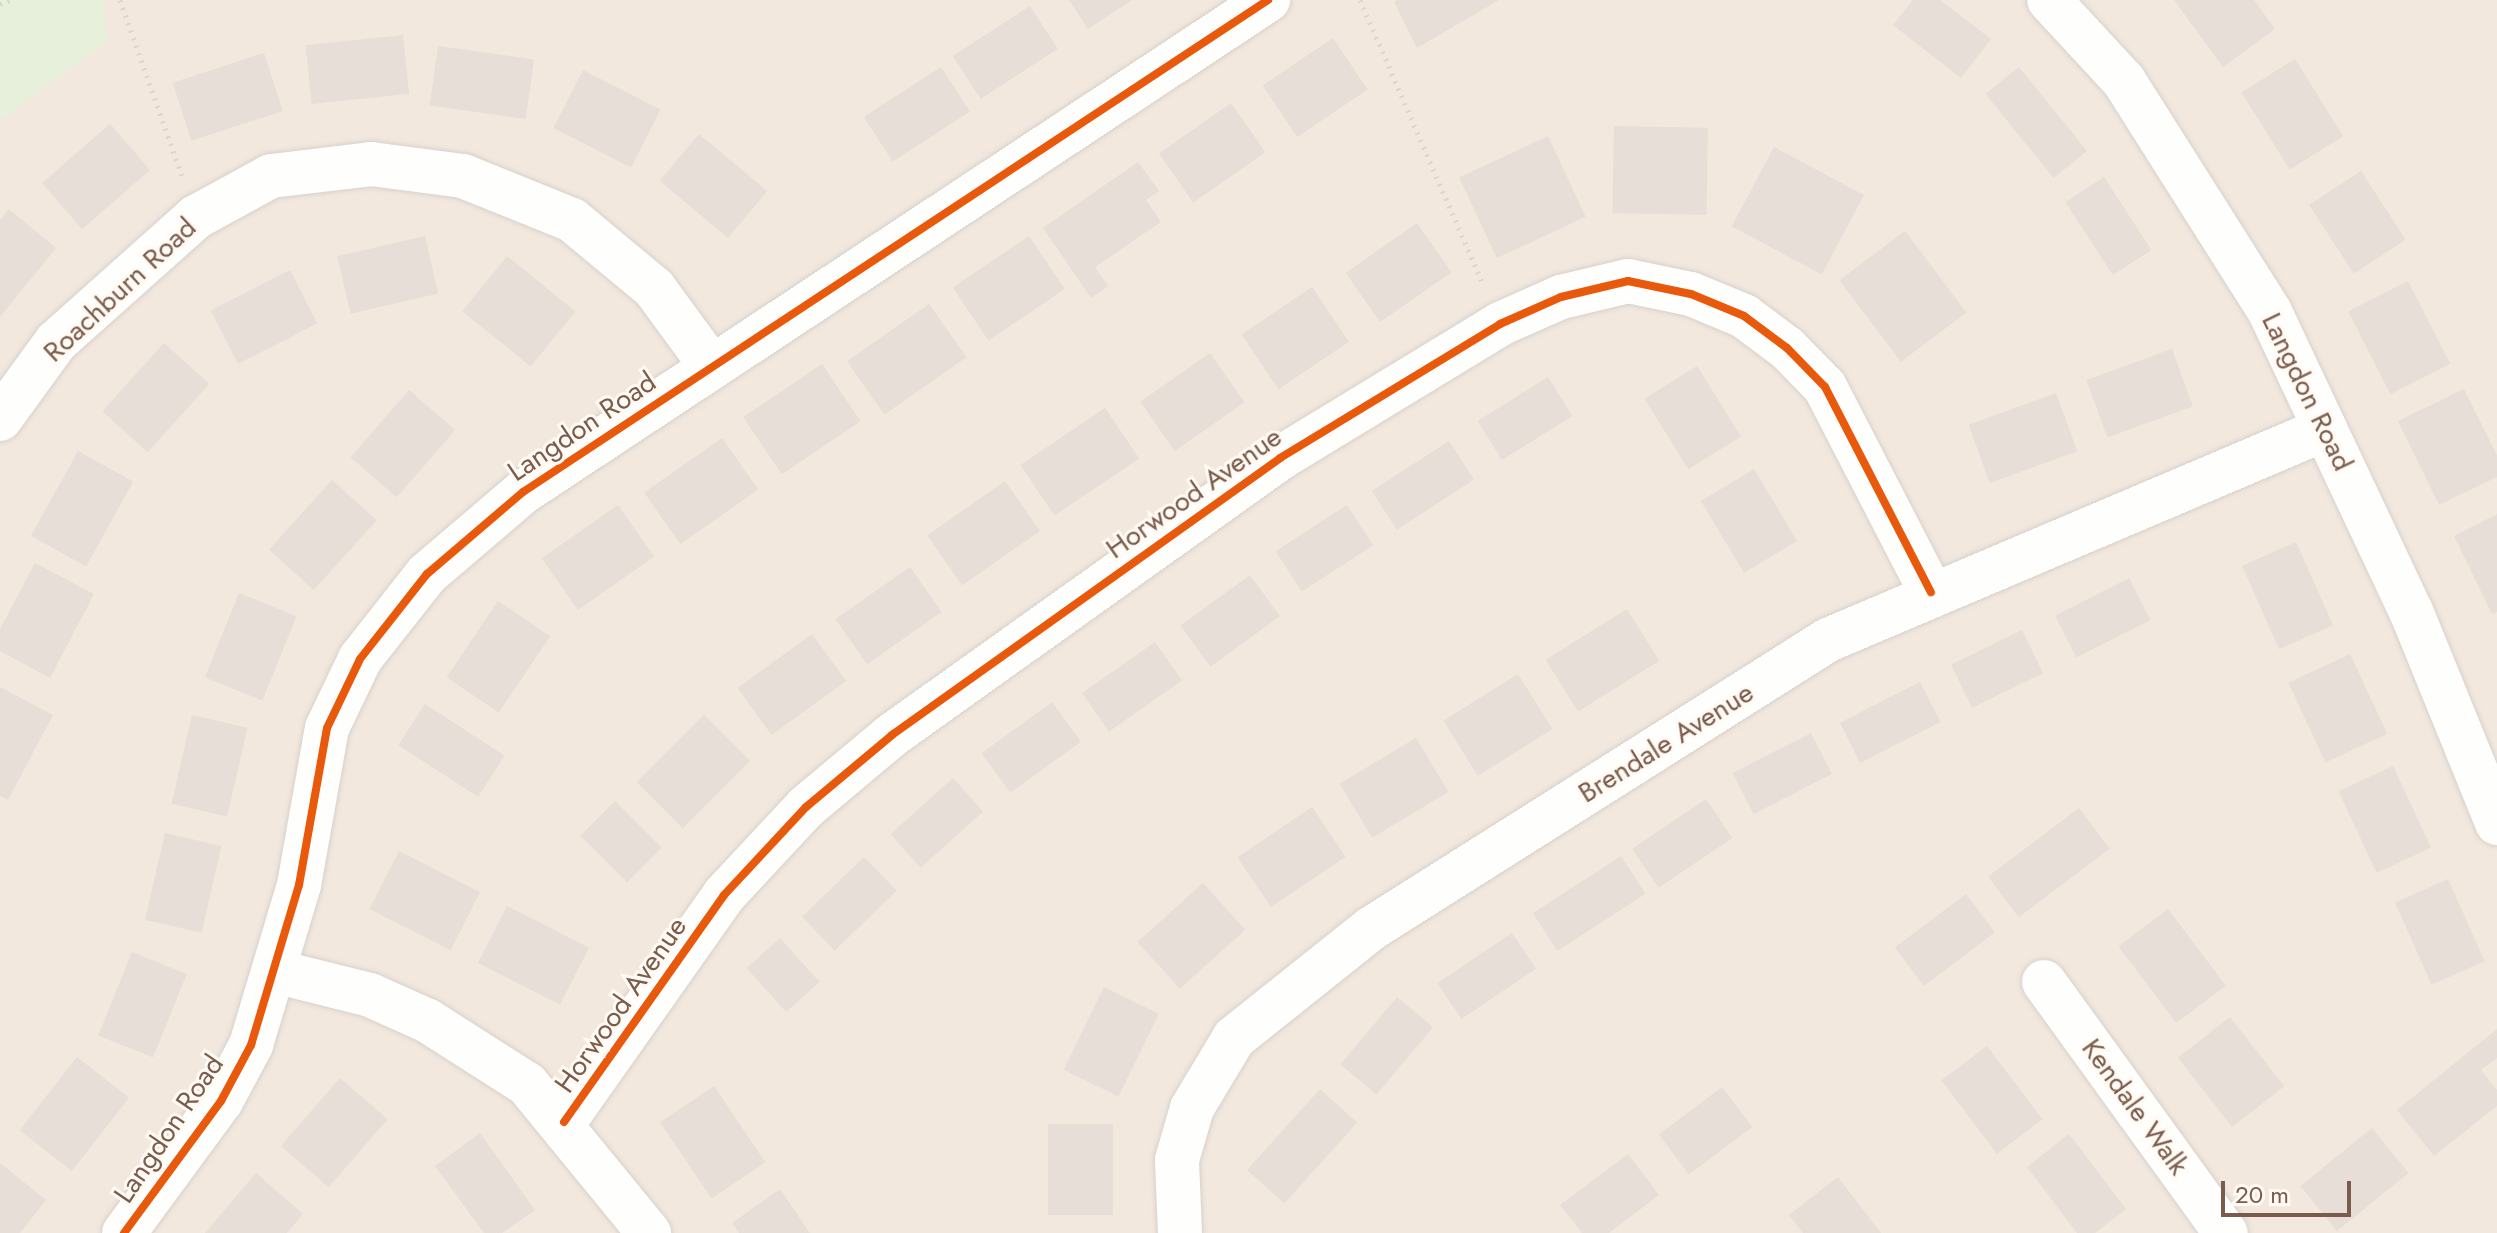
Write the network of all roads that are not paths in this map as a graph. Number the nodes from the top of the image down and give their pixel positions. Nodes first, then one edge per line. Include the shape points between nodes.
1 (1268, 0) edge
2 (2049, 0) edge
3 (711, 366) junction
4 (0, 419) edge
5 (2325, 429) junction
6 (1931, 592) junction
7 (2497, 823) edge
8 (278, 972) junction
9 (2044, 982) dead end
10 (564, 1122) junction
11 (124, 1233) edge
12 (649, 1233) edge
13 (1180, 1233) edge
14 (2226, 1233) edge

1 - 3 street, Langdon Road
2 - 5 street, Langdon Road via 2124,81 2270,312
3 - 4 street, Roachburn Road via 654,288 572,220 463,176 371,164 271,176 196,217 56,342
3 - 8 street, Langdon Road via 523,492 427,574 360,659 327,728
5 - 6 street, Brendale Avenue
5 - 7 street, Langdon Road
6 - 10 street, Horwood Avenue via 1825,387 1744,316 1691,294 1628,281 1561,297 1500,324 1280,458 892,735 806,807 724,895
6 - 13 street, Brendale Avenue via 1828,640 1372,928 1285,993 1234,1038 1192,1108 1177,1160
8 - 10 street via 370,995 428,1021 527,1084
8 - 11 street, Langdon Road via 221,1101
9 - 14 street, Kendale Walk
10 - 12 street

